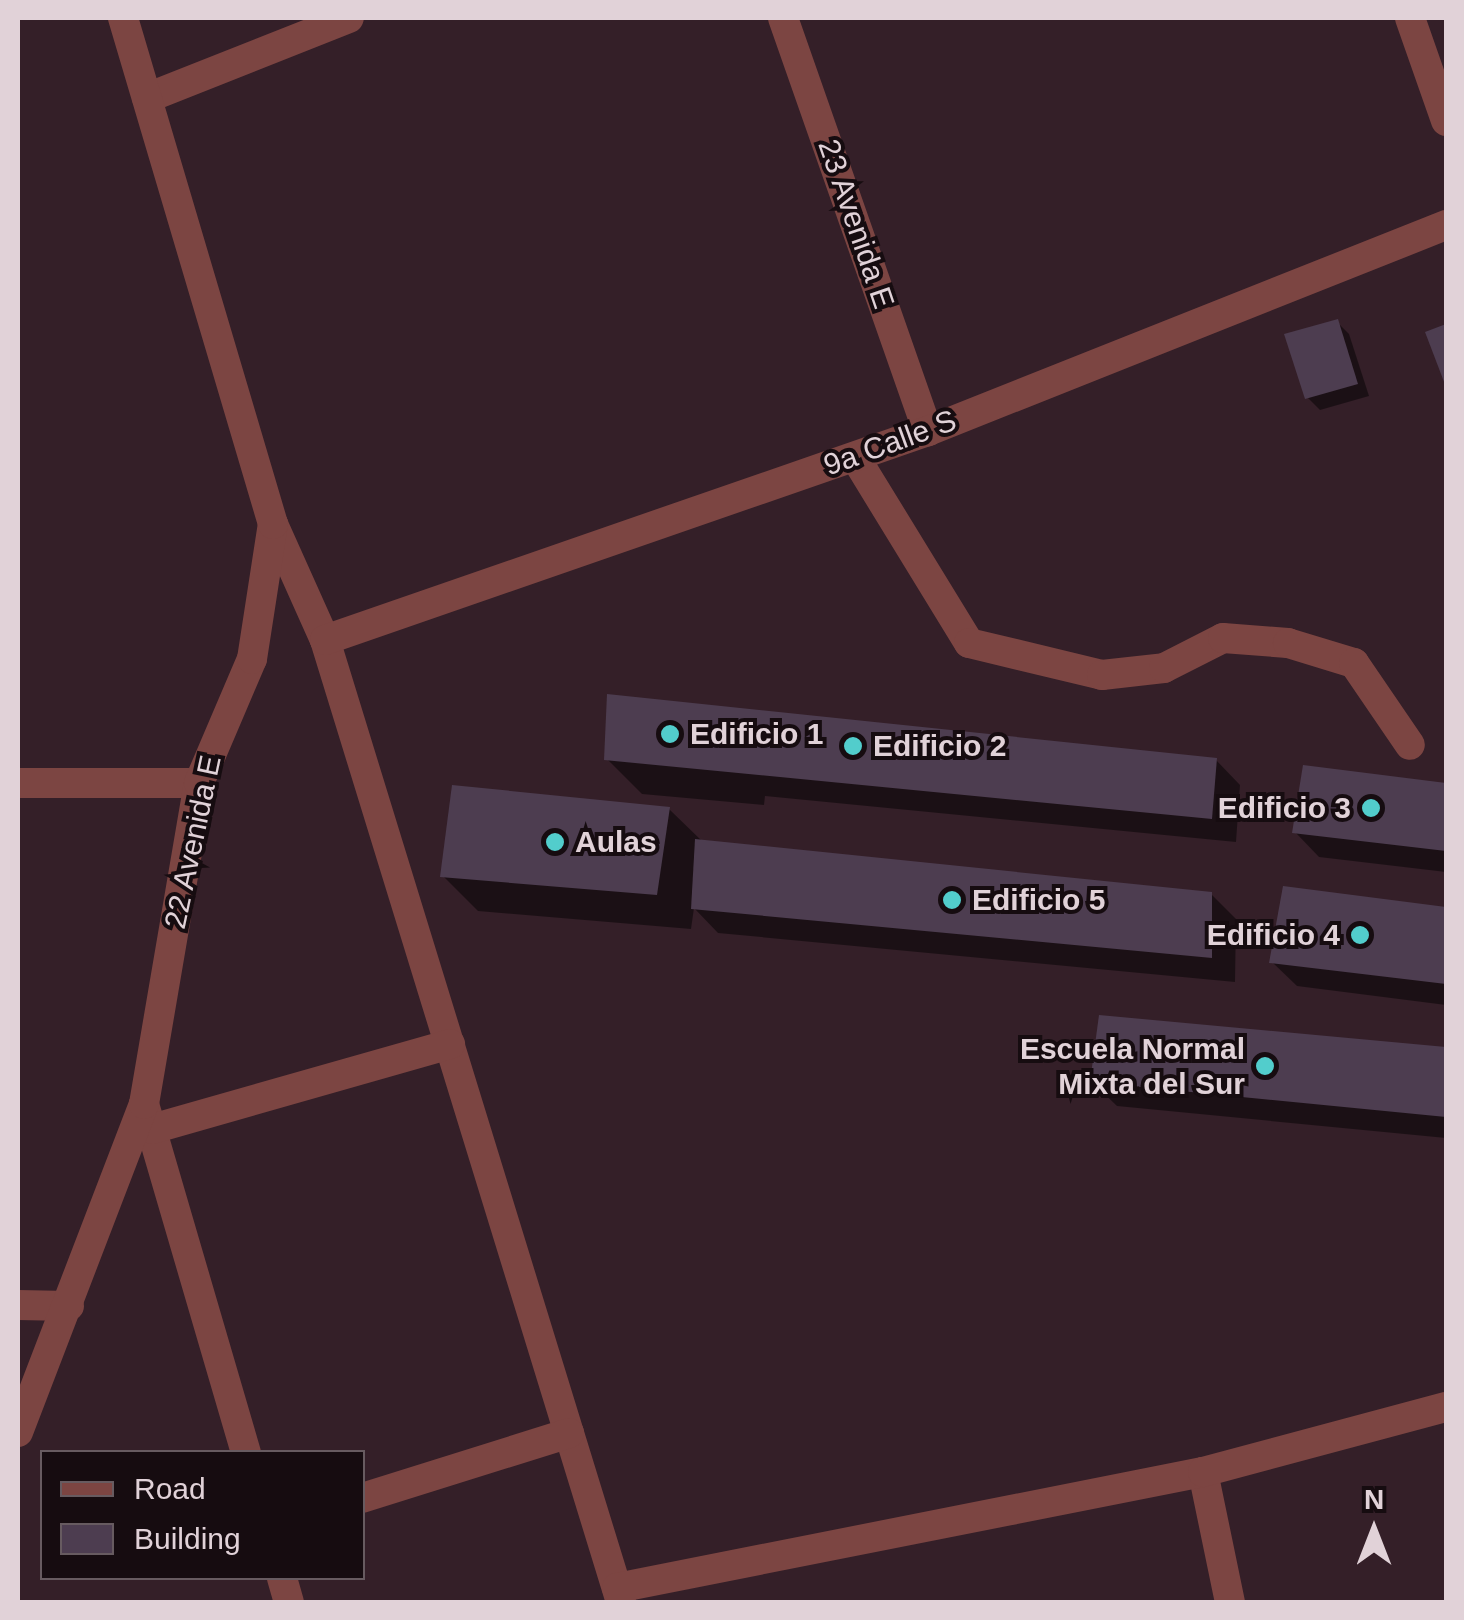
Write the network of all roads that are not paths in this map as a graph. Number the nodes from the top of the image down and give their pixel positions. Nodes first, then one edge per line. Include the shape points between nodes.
1 (123, 18) edge
2 (349, 18) edge
3 (783, 18) edge
4 (1410, 18) edge
5 (147, 98) junction
6 (1446, 122) edge
7 (1446, 225) edge
8 (928, 431) junction
9 (855, 457) junction
10 (272, 524) junction
11 (325, 640) junction
12 (1410, 745) dead end
13 (18, 783) edge
14 (199, 783) junction
15 (450, 1044) junction
16 (148, 1117) junction
17 (18, 1305) edge
18 (68, 1306) junction
19 (1446, 1408) edge
20 (18, 1432) edge
21 (569, 1433) junction
22 (245, 1450) edge
23 (1203, 1472) junction
24 (365, 1497) edge
25 (619, 1595) edge
26 (1230, 1602) edge

1 - 5 street, 22 Avenida E
2 - 5 street
3 - 8 street, 23 Avenida E
4 - 6 street
5 - 10 street, 22 Avenida E
7 - 8 street, 9a Calle S
8 - 9 street, 9a Calle S
9 - 11 street, 9a Calle S
9 - 12 street via 969,643 1102,675 1164,668 1222,638 1288,643 1354,663
10 - 11 street
10 - 14 street, 22 Avenida E via 252,659
11 - 15 street
13 - 14 street
14 - 16 street, 22 Avenida E
15 - 16 street
15 - 21 street
16 - 18 street, 22 Avenida E
16 - 22 street
17 - 18 street
18 - 20 street, 22 Avenida E
19 - 23 street
21 - 24 street
21 - 25 street
23 - 25 street
23 - 26 street

